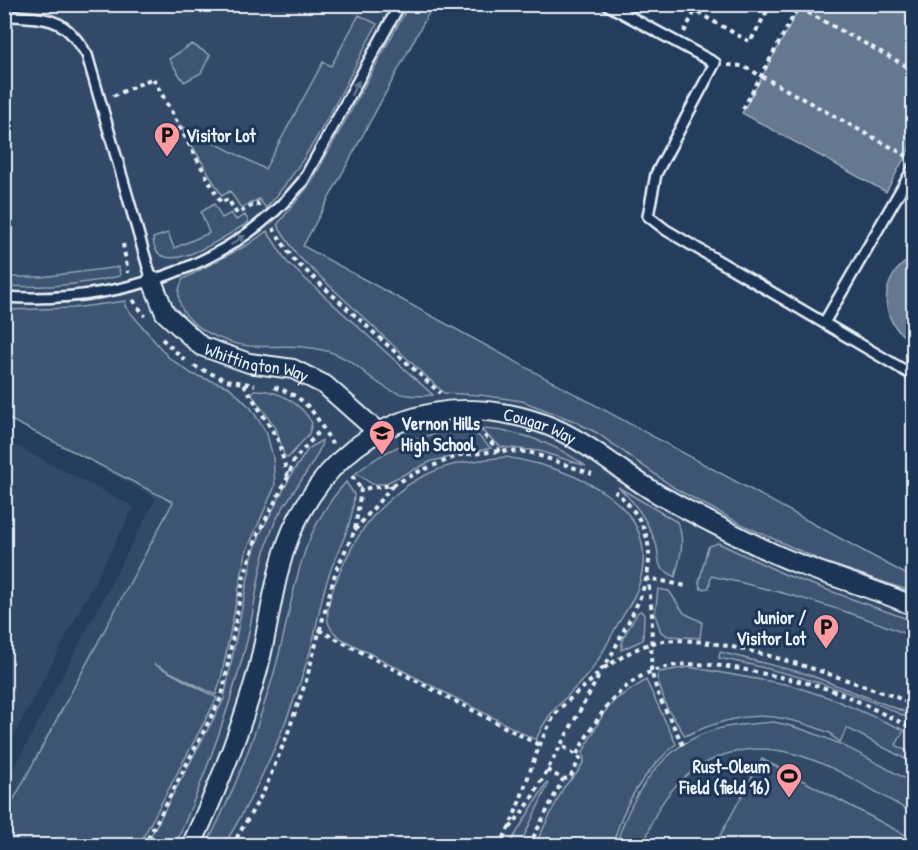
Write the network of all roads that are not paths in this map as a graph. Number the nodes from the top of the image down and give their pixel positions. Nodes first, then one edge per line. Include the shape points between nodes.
1 (400, 4) edge
2 (606, 4) edge
3 (4, 15) edge
4 (914, 167) edge
5 (152, 281) junction
6 (4, 297) edge
7 (824, 323) junction
8 (914, 376) edge
9 (378, 432) junction
10 (914, 606) edge
11 (191, 846) edge

5 -> 1 lane via 231,245 285,204 303,181
2 - 7 lane via 715,63 656,174 648,216
3 - 5 lane via 57,21 87,55
4 - 7 lane
5 - 6 lane via 78,294
5 - 9 street, Whittington Way via 165,314 201,346 249,363 301,373 325,385
7 - 8 lane
9 - 10 street, Cougar Way via 407,418 456,409 497,411 542,423 585,444 657,493 759,547
9 - 11 street, Cougar Way via 341,460 296,522 238,734

